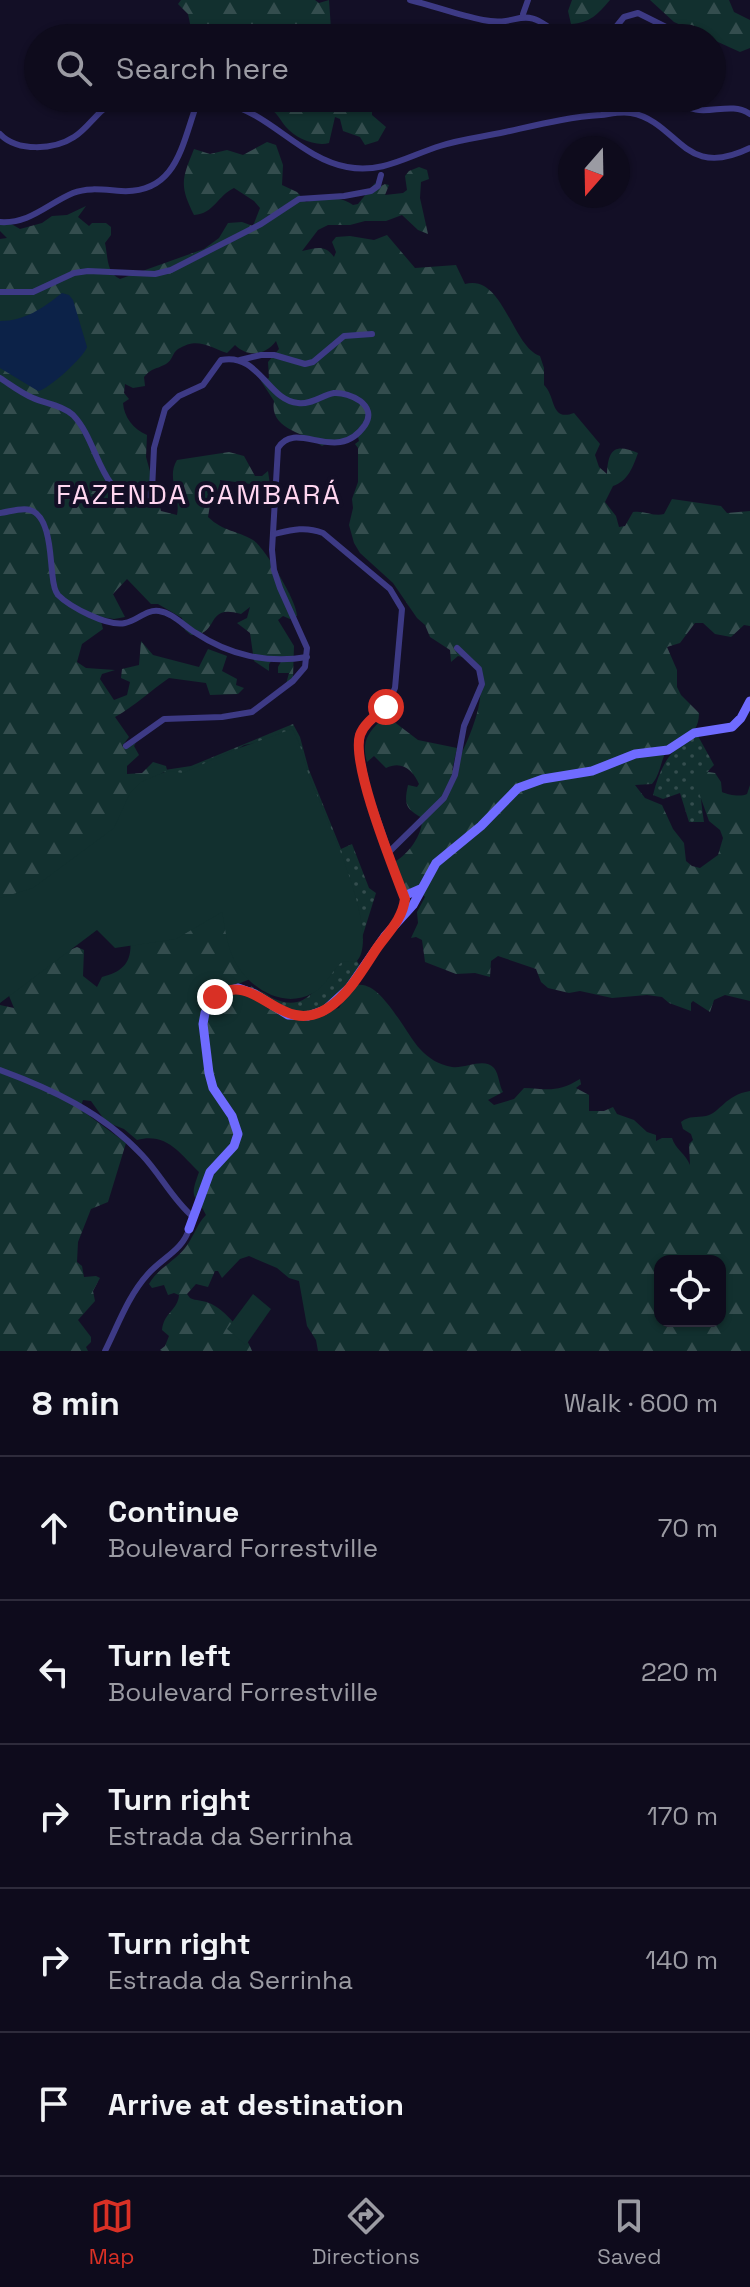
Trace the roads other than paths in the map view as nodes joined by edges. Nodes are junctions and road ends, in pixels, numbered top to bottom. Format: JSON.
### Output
{"nodes":[{"id":1,"x":410,"y":0,"type":"edge"},
{"id":2,"x":444,"y":0,"type":"edge"},
{"id":3,"x":528,"y":0,"type":"edge"},
{"id":4,"x":448,"y":9,"type":"junction"},
{"id":5,"x":523,"y":14,"type":"junction"},
{"id":6,"x":546,"y":24,"type":"edge"},
{"id":7,"x":618,"y":24,"type":"edge"},
{"id":8,"x":660,"y":24,"type":"edge"},
{"id":9,"x":726,"y":108,"type":"edge"},
{"id":10,"x":103,"y":112,"type":"edge"},
{"id":11,"x":194,"y":112,"type":"edge"},
{"id":12,"x":248,"y":112,"type":"edge"},
{"id":13,"x":625,"y":112,"type":"edge"},
{"id":14,"x":625,"y":112,"type":"edge"},
{"id":15,"x":750,"y":114,"type":"edge"},
{"id":16,"x":0,"y":134,"type":"edge"},
{"id":17,"x":750,"y":148,"type":"edge"},
{"id":18,"x":381,"y":175,"type":"dead end"},
{"id":19,"x":0,"y":222,"type":"edge"},
{"id":20,"x":0,"y":292,"type":"edge"},
{"id":21,"x":372,"y":334,"type":"dead end"},
{"id":22,"x":239,"y":360,"type":"junction"},
{"id":23,"x":0,"y":378,"type":"edge"},
{"id":24,"x":0,"y":513,"type":"edge"},
{"id":25,"x":274,"y":534,"type":"junction"},
{"id":26,"x":457,"y":648,"type":"dead end"},
{"id":27,"x":307,"y":657,"type":"junction"},
{"id":28,"x":750,"y":701,"type":"edge"},
{"id":29,"x":126,"y":746,"type":"dead end"},
{"id":30,"x":388,"y":853,"type":"junction"},
{"id":31,"x":407,"y":900,"type":"junction"},
{"id":32,"x":0,"y":1070,"type":"edge"},
{"id":33,"x":193,"y":1217,"type":"junction"},
{"id":34,"x":189,"y":1229,"type":"joint"},
{"id":35,"x":105,"y":1351,"type":"edge"}],
"edges":[{"from":1,"to":4,"type":"street"},
{"from":2,"to":4,"type":"street"},
{"from":3,"to":5,"type":"street"},
{"from":4,"to":5,"type":"street"},
{"from":5,"to":6,"type":"street"},
{"from":7,"to":8,"type":"street"},
{"from":9,"to":15,"type":"street"},
{"from":10,"to":16,"type":"street"},
{"from":11,"to":19,"type":"street"},
{"from":12,"to":14,"type":"street"},
{"from":13,"to":17,"type":"street"},
{"from":18,"to":20,"type":"street"},
{"from":21,"to":22,"type":"street"},
{"from":22,"to":23,"type":"street"},
{"from":22,"to":25,"type":"street"},
{"from":24,"to":27,"type":"street"},
{"from":25,"to":27,"type":"street"},
{"from":25,"to":30,"type":"street"},
{"from":26,"to":30,"type":"street"},
{"from":27,"to":29,"type":"street"},
{"from":28,"to":31,"type":"street"},
{"from":30,"to":31,"type":"street"},
{"from":31,"to":33,"type":"street"},
{"from":32,"to":33,"type":"street"},
{"from":33,"to":34,"type":"street"},
{"from":34,"to":35,"type":"street"}]}
